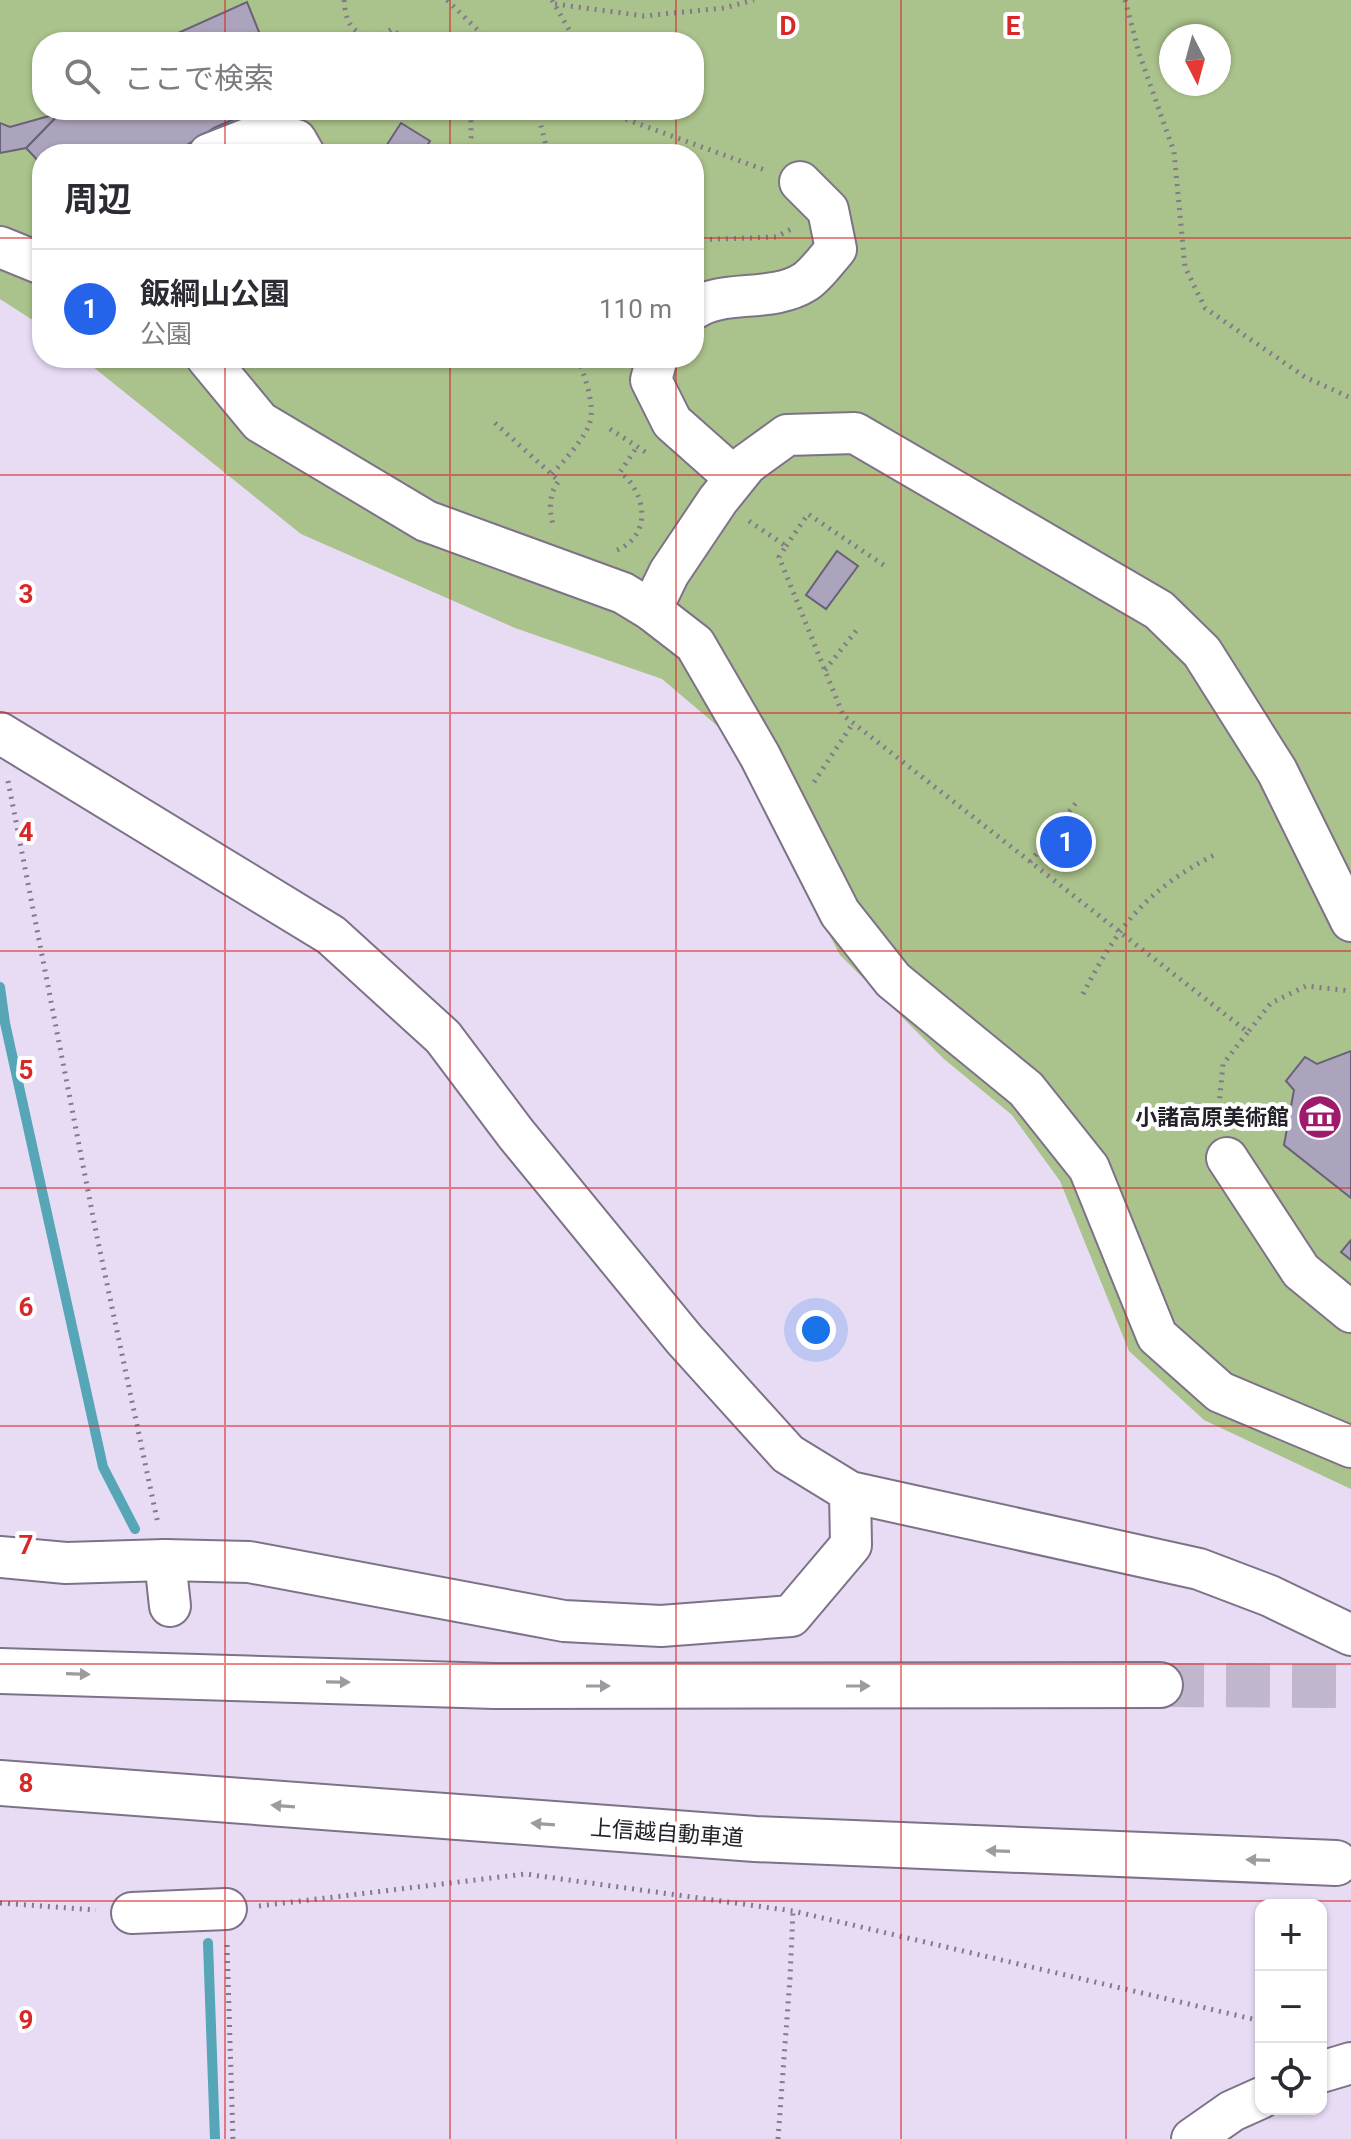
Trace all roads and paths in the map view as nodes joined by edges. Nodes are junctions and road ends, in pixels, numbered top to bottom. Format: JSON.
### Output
{"nodes":[{"id":1,"x":344,"y":0,"type":"edge"},
{"id":2,"x":447,"y":0,"type":"edge"},
{"id":3,"x":754,"y":0,"type":"edge"},
{"id":4,"x":1125,"y":0,"type":"edge"},
{"id":5,"x":554,"y":2,"type":"edge"},
{"id":6,"x":355,"y":32,"type":"edge"},
{"id":7,"x":480,"y":32,"type":"edge"},
{"id":8,"x":570,"y":32,"type":"edge"},
{"id":9,"x":471,"y":120,"type":"edge"},
{"id":10,"x":540,"y":120,"type":"edge"},
{"id":11,"x":628,"y":120,"type":"edge"},
{"id":12,"x":234,"y":144,"type":"edge"},
{"id":13,"x":298,"y":144,"type":"edge"},
{"id":14,"x":470,"y":144,"type":"edge"},
{"id":15,"x":546,"y":144,"type":"edge"},
{"id":16,"x":695,"y":144,"type":"edge"},
{"id":17,"x":704,"y":147,"type":"edge"},
{"id":18,"x":800,"y":182,"type":"joint"},
{"id":19,"x":828,"y":210,"type":"junction"},
{"id":20,"x":704,"y":240,"type":"edge"},
{"id":21,"x":0,"y":247,"type":"edge"},
{"id":22,"x":32,"y":260,"type":"edge"},
{"id":23,"x":704,"y":302,"type":"edge"},
{"id":24,"x":215,"y":368,"type":"edge"},
{"id":25,"x":582,"y":368,"type":"edge"},
{"id":26,"x":654,"y":368,"type":"edge"},
{"id":27,"x":1351,"y":398,"type":"edge"},
{"id":28,"x":495,"y":423,"type":"dead end"},
{"id":29,"x":637,"y":447,"type":"dead end"},
{"id":30,"x":552,"y":474,"type":"junction"},
{"id":31,"x":736,"y":495,"type":"junction"},
{"id":32,"x":558,"y":537,"type":"dead end"},
{"id":33,"x":786,"y":546,"type":"junction"},
{"id":34,"x":607,"y":553,"type":"dead end"},
{"id":35,"x":885,"y":566,"type":"dead end"},
{"id":36,"x":651,"y":610,"type":"junction"},
{"id":37,"x":859,"y":627,"type":"dead end"},
{"id":38,"x":825,"y":670,"type":"junction"},
{"id":39,"x":853,"y":723,"type":"junction"},
{"id":40,"x":0,"y":733,"type":"edge"},
{"id":41,"x":7,"y":777,"type":"dead end"},
{"id":42,"x":822,"y":790,"type":"dead end"},
{"id":43,"x":1079,"y":799,"type":"dead end"},
{"id":44,"x":1218,"y":853,"type":"dead end"},
{"id":45,"x":1030,"y":862,"type":"junction"},
{"id":46,"x":1351,"y":921,"type":"edge"},
{"id":47,"x":1119,"y":932,"type":"junction"},
{"id":48,"x":1351,"y":991,"type":"edge"},
{"id":49,"x":1083,"y":994,"type":"dead end"},
{"id":50,"x":1248,"y":1032,"type":"junction"},
{"id":51,"x":1227,"y":1158,"type":"joint"},
{"id":52,"x":1351,"y":1312,"type":"edge"},
{"id":53,"x":1351,"y":1447,"type":"edge"},
{"id":54,"x":850,"y":1492,"type":"junction"},
{"id":55,"x":0,"y":1557,"type":"edge"},
{"id":56,"x":165,"y":1560,"type":"junction"},
{"id":57,"x":170,"y":1606,"type":"dead end"},
{"id":58,"x":1351,"y":1635,"type":"edge"},
{"id":59,"x":0,"y":1671,"type":"edge"},
{"id":60,"x":1160,"y":1685,"type":"tunnel mouth"},
{"id":61,"x":0,"y":1783,"type":"edge"},
{"id":62,"x":1336,"y":1863,"type":"dead end"},
{"id":63,"x":0,"y":1903,"type":"edge"},
{"id":64,"x":226,"y":1909,"type":"junction"},
{"id":65,"x":793,"y":1911,"type":"junction"},
{"id":66,"x":132,"y":1913,"type":"joint"},
{"id":67,"x":1255,"y":2020,"type":"edge"},
{"id":68,"x":1351,"y":2063,"type":"edge"},
{"id":69,"x":1327,"y":2070,"type":"edge"},
{"id":70,"x":1255,"y":2101,"type":"edge"},
{"id":71,"x":233,"y":2139,"type":"edge"},
{"id":72,"x":778,"y":2139,"type":"edge"},
{"id":73,"x":1192,"y":2139,"type":"edge"}],
"edges":[{"from":1,"to":6,"type":"path"},
{"from":2,"to":7,"type":"path"},
{"from":3,"to":5,"type":"path"},
{"from":4,"to":27,"type":"path"},
{"from":5,"to":8,"type":"path"},
{"from":9,"to":14,"type":"path"},
{"from":10,"to":15,"type":"path"},
{"from":11,"to":16,"type":"path"},
{"from":12,"to":13,"type":"street"},
{"from":17,"to":18,"type":"path"},
{"from":18,"to":19,"type":"street"},
{"from":19,"to":20,"type":"path"},
{"from":19,"to":23,"type":"street"},
{"from":21,"to":22,"type":"street"},
{"from":24,"to":36,"type":"street"},
{"from":25,"to":30,"type":"path"},
{"from":26,"to":31,"type":"street"},
{"from":28,"to":30,"type":"path"},
{"from":29,"to":34,"type":"path"},
{"from":30,"to":32,"type":"path"},
{"from":31,"to":33,"type":"path"},
{"from":31,"to":36,"type":"street"},
{"from":31,"to":46,"type":"street"},
{"from":33,"to":35,"type":"path"},
{"from":33,"to":38,"type":"path"},
{"from":36,"to":53,"type":"street"},
{"from":37,"to":38,"type":"path"},
{"from":38,"to":39,"type":"path"},
{"from":39,"to":42,"type":"path"},
{"from":39,"to":45,"type":"path"},
{"from":40,"to":54,"type":"street"},
{"from":41,"to":56,"type":"path"},
{"from":43,"to":45,"type":"path"},
{"from":44,"to":47,"type":"path"},
{"from":45,"to":47,"type":"path"},
{"from":47,"to":49,"type":"path"},
{"from":47,"to":50,"type":"path"},
{"from":48,"to":50,"type":"path"},
{"from":50,"to":51,"type":"path"},
{"from":51,"to":52,"type":"street"},
{"from":54,"to":56,"type":"street"},
{"from":54,"to":58,"type":"street"},
{"from":55,"to":56,"type":"street"},
{"from":56,"to":57,"type":"street"},
{"from":59,"to":60,"type":"highway","one_way":true},
{"from":62,"to":61,"type":"highway","name":"上信越自動車道","one_way":true},
{"from":63,"to":66,"type":"path"},
{"from":64,"to":65,"type":"path"},
{"from":64,"to":66,"type":"street"},
{"from":64,"to":71,"type":"path"},
{"from":65,"to":67,"type":"path"},
{"from":65,"to":72,"type":"path"},
{"from":68,"to":69,"type":"street"},
{"from":70,"to":73,"type":"street"}]}
